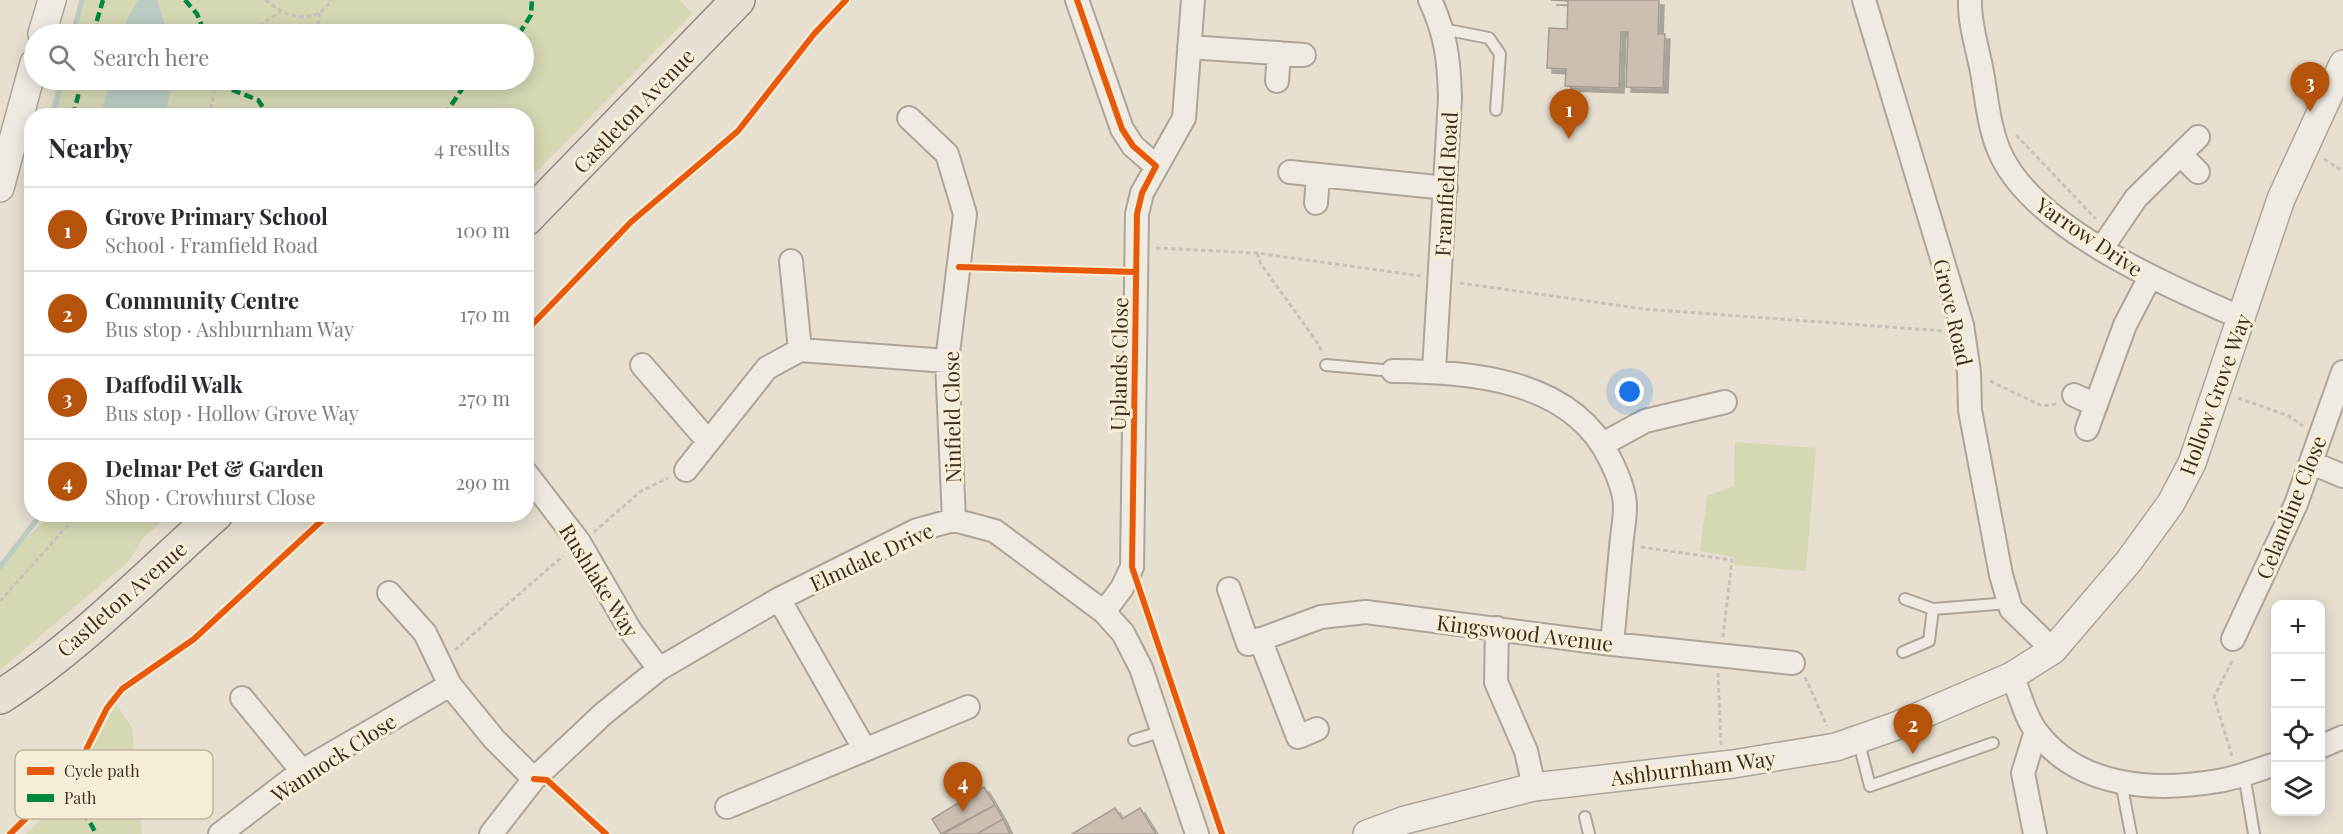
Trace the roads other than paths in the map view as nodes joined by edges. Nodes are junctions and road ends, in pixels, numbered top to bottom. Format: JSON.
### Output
{"nodes":[{"id":1,"x":52,"y":0,"type":"edge"},
{"id":2,"x":738,"y":0,"type":"edge"},
{"id":3,"x":1077,"y":0,"type":"edge"},
{"id":4,"x":1193,"y":0,"type":"edge"},
{"id":5,"x":1430,"y":0,"type":"edge"},
{"id":6,"x":1864,"y":0,"type":"edge"},
{"id":7,"x":1970,"y":0,"type":"edge"},
{"id":8,"x":45,"y":24,"type":"edge"},
{"id":9,"x":1443,"y":28,"type":"junction"},
{"id":10,"x":1189,"y":47,"type":"junction"},
{"id":11,"x":1279,"y":53,"type":"junction"},
{"id":12,"x":1304,"y":54,"type":"dead end"},
{"id":13,"x":2343,"y":64,"type":"edge"},
{"id":14,"x":1277,"y":81,"type":"dead end"},
{"id":15,"x":27,"y":90,"type":"edge"},
{"id":16,"x":1496,"y":110,"type":"dead end"},
{"id":17,"x":909,"y":118,"type":"dead end"},
{"id":18,"x":2198,"y":137,"type":"dead end"},
{"id":19,"x":2181,"y":154,"type":"junction"},
{"id":20,"x":1156,"y":166,"type":"junction"},
{"id":21,"x":1290,"y":172,"type":"dead end"},
{"id":22,"x":2198,"y":172,"type":"dead end"},
{"id":23,"x":1318,"y":176,"type":"junction"},
{"id":24,"x":0,"y":188,"type":"edge"},
{"id":25,"x":1446,"y":188,"type":"junction"},
{"id":26,"x":1316,"y":203,"type":"dead end"},
{"id":27,"x":534,"y":211,"type":"edge"},
{"id":28,"x":2106,"y":241,"type":"junction"},
{"id":29,"x":791,"y":261,"type":"dead end"},
{"id":30,"x":2150,"y":277,"type":"junction"},
{"id":31,"x":2242,"y":318,"type":"junction"},
{"id":32,"x":800,"y":350,"type":"junction"},
{"id":33,"x":947,"y":361,"type":"junction"},
{"id":34,"x":1326,"y":364,"type":"road end"},
{"id":35,"x":642,"y":365,"type":"dead end"},
{"id":36,"x":1393,"y":371,"type":"joint"},
{"id":37,"x":1434,"y":371,"type":"junction"},
{"id":38,"x":2343,"y":372,"type":"edge"},
{"id":39,"x":2074,"y":395,"type":"road end"},
{"id":40,"x":1725,"y":402,"type":"dead end"},
{"id":41,"x":2096,"y":405,"type":"junction"},
{"id":42,"x":2087,"y":429,"type":"dead end"},
{"id":43,"x":707,"y":440,"type":"junction"},
{"id":44,"x":1603,"y":444,"type":"junction"},
{"id":45,"x":2312,"y":463,"type":"junction"},
{"id":46,"x":686,"y":470,"type":"road end"},
{"id":47,"x":2343,"y":476,"type":"edge"},
{"id":48,"x":534,"y":498,"type":"edge"},
{"id":49,"x":954,"y":520,"type":"junction"},
{"id":50,"x":207,"y":522,"type":"edge"},
{"id":51,"x":1229,"y":589,"type":"dead end"},
{"id":52,"x":389,"y":594,"type":"dead end"},
{"id":53,"x":1905,"y":599,"type":"dead end"},
{"id":54,"x":779,"y":600,"type":"junction"},
{"id":55,"x":2009,"y":603,"type":"junction"},
{"id":56,"x":1933,"y":609,"type":"junction"},
{"id":57,"x":1104,"y":612,"type":"junction"},
{"id":58,"x":1497,"y":628,"type":"junction"},
{"id":59,"x":1260,"y":639,"type":"junction"},
{"id":60,"x":2233,"y":639,"type":"road end"},
{"id":61,"x":1612,"y":644,"type":"junction"},
{"id":62,"x":2053,"y":650,"type":"junction"},
{"id":63,"x":1903,"y":652,"type":"dead end"},
{"id":64,"x":1793,"y":663,"type":"road end"},
{"id":65,"x":659,"y":669,"type":"junction"},
{"id":66,"x":2012,"y":676,"type":"junction"},
{"id":67,"x":450,"y":685,"type":"junction"},
{"id":68,"x":13,"y":689,"type":"edge"},
{"id":69,"x":242,"y":698,"type":"dead end"},
{"id":70,"x":968,"y":707,"type":"dead end"},
{"id":71,"x":0,"y":716,"type":"edge"},
{"id":72,"x":1317,"y":729,"type":"dead end"},
{"id":73,"x":1162,"y":731,"type":"junction"},
{"id":74,"x":2036,"y":731,"type":"junction"},
{"id":75,"x":2343,"y":737,"type":"edge"},
{"id":76,"x":1134,"y":740,"type":"dead end"},
{"id":77,"x":1847,"y":743,"type":"junction"},
{"id":78,"x":1993,"y":743,"type":"dead end"},
{"id":79,"x":2325,"y":745,"type":"edge"},
{"id":80,"x":865,"y":750,"type":"junction"},
{"id":81,"x":2271,"y":765,"type":"edge"},
{"id":82,"x":302,"y":771,"type":"junction"},
{"id":83,"x":2241,"y":774,"type":"junction"},
{"id":84,"x":534,"y":779,"type":"junction"},
{"id":85,"x":2121,"y":782,"type":"junction"},
{"id":86,"x":1534,"y":787,"type":"junction"},
{"id":87,"x":727,"y":807,"type":"dead end"},
{"id":88,"x":1585,"y":818,"type":"dead end"},
{"id":89,"x":1407,"y":827,"type":"edge"},
{"id":90,"x":220,"y":834,"type":"edge"},
{"id":91,"x":491,"y":834,"type":"edge"},
{"id":92,"x":1197,"y":834,"type":"edge"},
{"id":93,"x":1367,"y":834,"type":"edge"},
{"id":94,"x":1589,"y":834,"type":"edge"},
{"id":95,"x":2035,"y":834,"type":"edge"},
{"id":96,"x":2131,"y":834,"type":"edge"},
{"id":97,"x":2254,"y":834,"type":"edge"}],
"edges":[{"from":1,"to":8,"type":"street"},
{"from":2,"to":27,"type":"main road","name":"Castleton Avenue"},
{"from":3,"to":20,"type":"street"},
{"from":4,"to":10,"type":"street","name":"Uplands Close"},
{"from":5,"to":9,"type":"street","name":"Framfield Road"},
{"from":6,"to":55,"type":"street","name":"Grove Road"},
{"from":7,"to":28,"type":"street","name":"Yarrow Drive"},
{"from":9,"to":16,"type":"lane"},
{"from":9,"to":25,"type":"street","name":"Framfield Road"},
{"from":10,"to":11,"type":"street"},
{"from":10,"to":20,"type":"street","name":"Uplands Close"},
{"from":11,"to":12,"type":"street"},
{"from":11,"to":14,"type":"street"},
{"from":13,"to":31,"type":"street","name":"Hollow Grove Way"},
{"from":15,"to":24,"type":"street"},
{"from":17,"to":33,"type":"street","name":"Ninfield Close"},
{"from":18,"to":19,"type":"street"},
{"from":19,"to":22,"type":"street"},
{"from":19,"to":28,"type":"street"},
{"from":20,"to":57,"type":"street","name":"Uplands Close"},
{"from":21,"to":23,"type":"street"},
{"from":23,"to":25,"type":"street"},
{"from":23,"to":26,"type":"street"},
{"from":25,"to":37,"type":"street","name":"Framfield Road"},
{"from":28,"to":30,"type":"street","name":"Yarrow Drive"},
{"from":29,"to":32,"type":"street"},
{"from":30,"to":31,"type":"street","name":"Yarrow Drive"},
{"from":30,"to":41,"type":"street"},
{"from":31,"to":62,"type":"street","name":"Hollow Grove Way"},
{"from":32,"to":33,"type":"street"},
{"from":32,"to":43,"type":"street"},
{"from":33,"to":49,"type":"street","name":"Ninfield Close"},
{"from":34,"to":36,"type":"lane"},
{"from":35,"to":43,"type":"street"},
{"from":36,"to":37,"type":"street"},
{"from":37,"to":44,"type":"street"},
{"from":38,"to":45,"type":"street","name":"Celandine Close"},
{"from":39,"to":41,"type":"street"},
{"from":40,"to":44,"type":"street"},
{"from":41,"to":42,"type":"street"},
{"from":43,"to":46,"type":"street"},
{"from":44,"to":61,"type":"street"},
{"from":45,"to":47,"type":"street"},
{"from":45,"to":60,"type":"street","name":"Celandine Close"},
{"from":48,"to":65,"type":"street","name":"Rushlake Way"},
{"from":49,"to":54,"type":"street","name":"Elmdale Drive"},
{"from":49,"to":57,"type":"street","name":"Elmdale Drive"},
{"from":50,"to":68,"type":"main road","name":"Castleton Avenue"},
{"from":51,"to":59,"type":"street"},
{"from":52,"to":67,"type":"street"},
{"from":53,"to":56,"type":"lane"},
{"from":54,"to":65,"type":"street","name":"Elmdale Drive"},
{"from":54,"to":80,"type":"street"},
{"from":55,"to":56,"type":"lane"},
{"from":55,"to":62,"type":"street","name":"Grove Road"},
{"from":56,"to":63,"type":"lane"},
{"from":57,"to":73,"type":"street","name":"Elmdale Drive"},
{"from":58,"to":59,"type":"street","name":"Kingswood Avenue"},
{"from":58,"to":61,"type":"street","name":"Kingswood Avenue"},
{"from":58,"to":86,"type":"street"},
{"from":59,"to":72,"type":"street"},
{"from":61,"to":64,"type":"street","name":"Kingswood Avenue"},
{"from":62,"to":66,"type":"street","name":"Hollow Grove Way"},
{"from":65,"to":84,"type":"street","name":"Elmdale Drive"},
{"from":66,"to":74,"type":"street"},
{"from":66,"to":77,"type":"street","name":"Ashburnham Way"},
{"from":67,"to":82,"type":"street","name":"Wannock Close"},
{"from":67,"to":84,"type":"street"},
{"from":68,"to":71,"type":"main road","name":"Castleton Avenue"},
{"from":69,"to":82,"type":"street"},
{"from":70,"to":80,"type":"street"},
{"from":73,"to":76,"type":"lane"},
{"from":73,"to":92,"type":"street","name":"Elmdale Drive"},
{"from":74,"to":85,"type":"street"},
{"from":74,"to":95,"type":"street"},
{"from":75,"to":79,"type":"street"},
{"from":77,"to":78,"type":"lane"},
{"from":77,"to":86,"type":"street","name":"Ashburnham Way"},
{"from":80,"to":87,"type":"street"},
{"from":81,"to":83,"type":"street"},
{"from":82,"to":90,"type":"street","name":"Wannock Close"},
{"from":83,"to":85,"type":"street"},
{"from":83,"to":97,"type":"lane"},
{"from":84,"to":91,"type":"street","name":"Elmdale Drive"},
{"from":85,"to":96,"type":"lane"},
{"from":86,"to":89,"type":"street","name":"Ashburnham Way"},
{"from":88,"to":94,"type":"lane"},
{"from":89,"to":93,"type":"street","name":"Ashburnham Way"}]}
